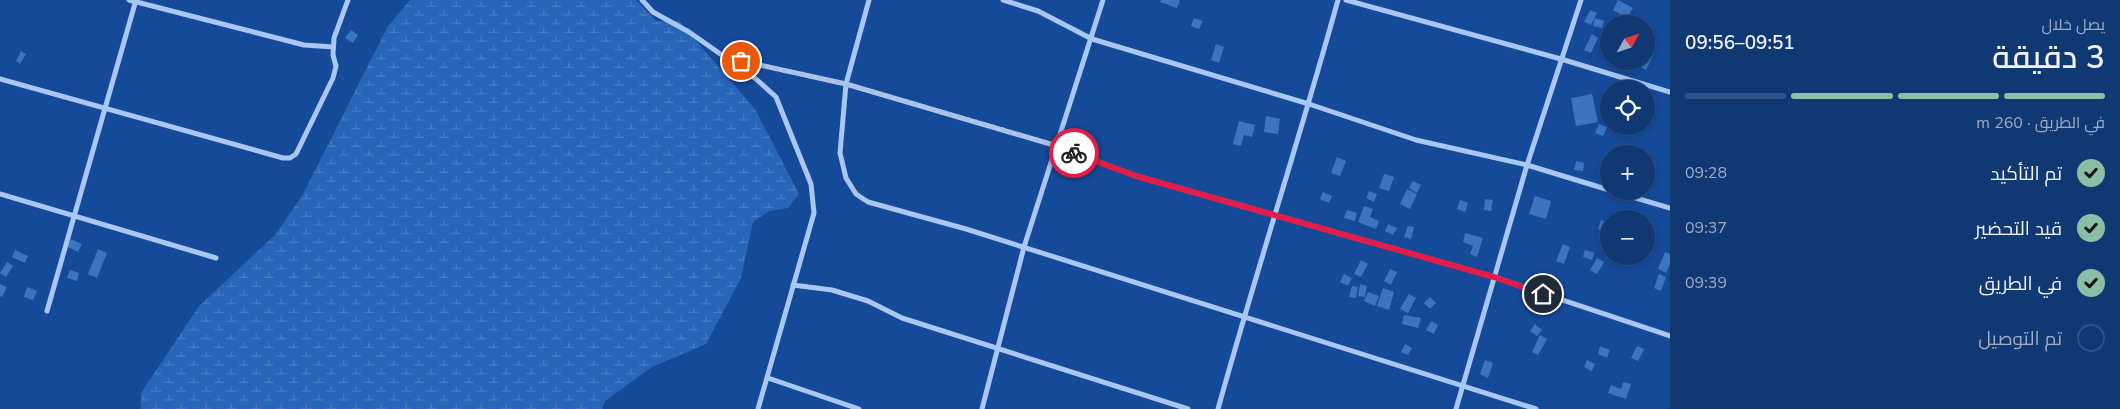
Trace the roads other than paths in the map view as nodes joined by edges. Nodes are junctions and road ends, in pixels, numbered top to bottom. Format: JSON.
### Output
{"nodes":[{"id":1,"x":129,"y":0,"type":"edge"},
{"id":2,"x":348,"y":0,"type":"edge"},
{"id":3,"x":642,"y":0,"type":"edge"},
{"id":4,"x":869,"y":0,"type":"edge"},
{"id":5,"x":1004,"y":0,"type":"edge"},
{"id":6,"x":1102,"y":0,"type":"edge"},
{"id":7,"x":1338,"y":0,"type":"edge"},
{"id":8,"x":1346,"y":0,"type":"edge"},
{"id":9,"x":1580,"y":0,"type":"edge"},
{"id":10,"x":135,"y":1,"type":"edge"},
{"id":11,"x":1092,"y":39,"type":"junction"},
{"id":12,"x":333,"y":47,"type":"junction"},
{"id":13,"x":723,"y":57,"type":"junction"},
{"id":14,"x":1561,"y":59,"type":"junction"},
{"id":15,"x":0,"y":79,"type":"edge"},
{"id":16,"x":846,"y":84,"type":"junction"},
{"id":17,"x":1670,"y":92,"type":"edge"},
{"id":18,"x":1309,"y":104,"type":"junction"},
{"id":19,"x":106,"y":108,"type":"junction"},
{"id":20,"x":1058,"y":146,"type":"junction"},
{"id":21,"x":1527,"y":165,"type":"junction"},
{"id":22,"x":1600,"y":187,"type":"edge"},
{"id":23,"x":0,"y":194,"type":"edge"},
{"id":24,"x":1643,"y":200,"type":"edge"},
{"id":25,"x":1670,"y":208,"type":"edge"},
{"id":26,"x":74,"y":216,"type":"junction"},
{"id":27,"x":1276,"y":216,"type":"junction"},
{"id":28,"x":1024,"y":247,"type":"junction"},
{"id":29,"x":216,"y":258,"type":"dead end"},
{"id":30,"x":1494,"y":277,"type":"junction"},
{"id":31,"x":793,"y":285,"type":"junction"},
{"id":32,"x":47,"y":311,"type":"dead end"},
{"id":33,"x":1245,"y":316,"type":"junction"},
{"id":34,"x":1670,"y":336,"type":"edge"},
{"id":35,"x":999,"y":349,"type":"junction"},
{"id":36,"x":768,"y":378,"type":"junction"},
{"id":37,"x":1463,"y":386,"type":"junction"},
{"id":38,"x":758,"y":409,"type":"edge"},
{"id":39,"x":859,"y":409,"type":"edge"},
{"id":40,"x":982,"y":409,"type":"edge"},
{"id":41,"x":1188,"y":409,"type":"edge"},
{"id":42,"x":1218,"y":409,"type":"edge"},
{"id":43,"x":1456,"y":409,"type":"edge"},
{"id":44,"x":1536,"y":409,"type":"edge"}],
"edges":[{"from":1,"to":10,"type":"street"},
{"from":2,"to":12,"type":"street"},
{"from":3,"to":13,"type":"street"},
{"from":4,"to":16,"type":"street"},
{"from":5,"to":11,"type":"street"},
{"from":6,"to":11,"type":"street"},
{"from":7,"to":18,"type":"street"},
{"from":8,"to":14,"type":"street"},
{"from":9,"to":14,"type":"street"},
{"from":10,"to":12,"type":"street"},
{"from":10,"to":19,"type":"street"},
{"from":11,"to":18,"type":"street"},
{"from":11,"to":20,"type":"street"},
{"from":12,"to":19,"type":"street"},
{"from":13,"to":16,"type":"street"},
{"from":13,"to":31,"type":"street"},
{"from":14,"to":17,"type":"street"},
{"from":14,"to":21,"type":"street"},
{"from":15,"to":19,"type":"street"},
{"from":16,"to":20,"type":"street"},
{"from":16,"to":28,"type":"street"},
{"from":18,"to":21,"type":"street"},
{"from":18,"to":27,"type":"street"},
{"from":19,"to":26,"type":"street"},
{"from":20,"to":27,"type":"street"},
{"from":20,"to":28,"type":"street"},
{"from":21,"to":22,"type":"street"},
{"from":21,"to":30,"type":"street"},
{"from":23,"to":26,"type":"street"},
{"from":24,"to":25,"type":"street"},
{"from":26,"to":29,"type":"street"},
{"from":26,"to":32,"type":"street"},
{"from":27,"to":30,"type":"street"},
{"from":27,"to":33,"type":"street"},
{"from":28,"to":33,"type":"street"},
{"from":28,"to":35,"type":"street"},
{"from":30,"to":34,"type":"street"},
{"from":30,"to":37,"type":"street"},
{"from":31,"to":35,"type":"street"},
{"from":31,"to":36,"type":"street"},
{"from":33,"to":37,"type":"street"},
{"from":33,"to":42,"type":"street"},
{"from":35,"to":40,"type":"street"},
{"from":35,"to":41,"type":"street"},
{"from":36,"to":38,"type":"street"},
{"from":36,"to":39,"type":"street"},
{"from":37,"to":43,"type":"street"},
{"from":37,"to":44,"type":"street"}]}
